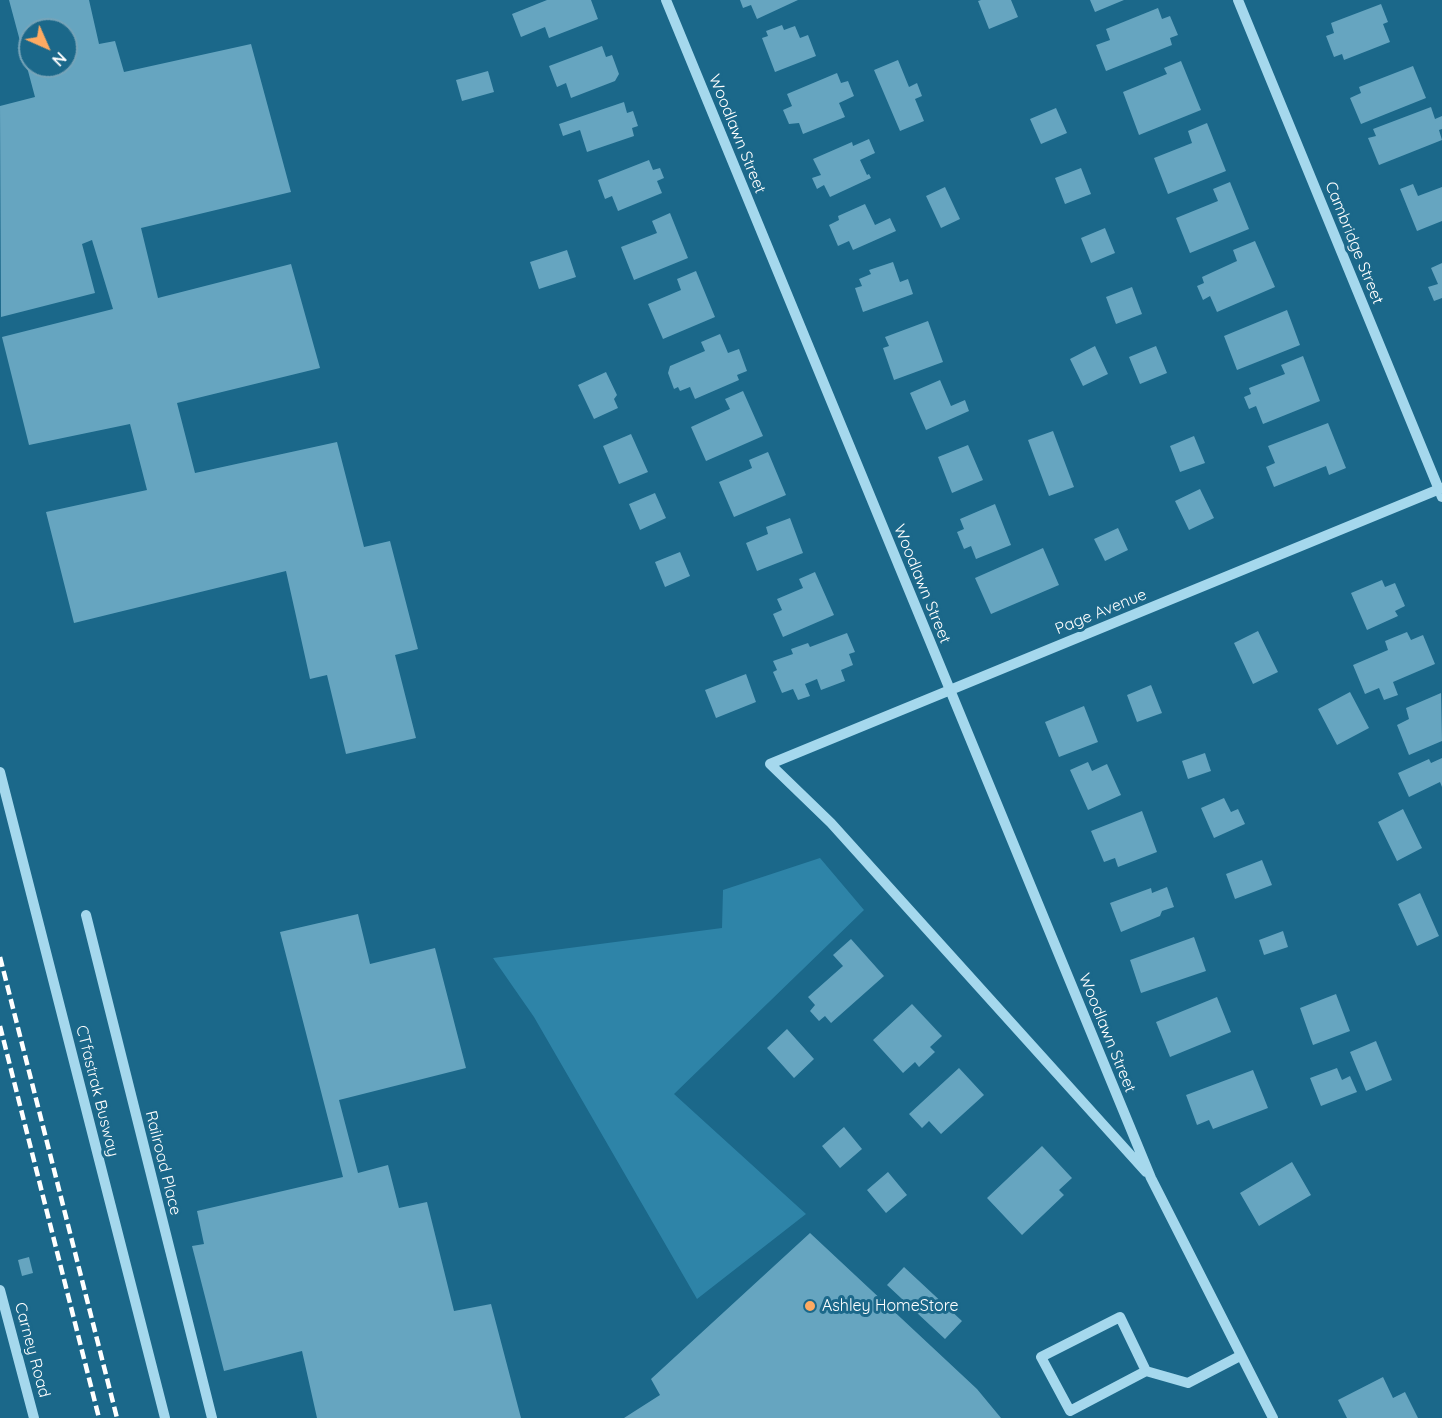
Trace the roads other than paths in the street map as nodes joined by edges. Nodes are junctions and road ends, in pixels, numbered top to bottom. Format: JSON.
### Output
{"nodes":[{"id":1,"x":666,"y":0,"type":"edge"},
{"id":2,"x":1238,"y":0,"type":"edge"},
{"id":3,"x":1441,"y":492,"type":"edge"},
{"id":4,"x":949,"y":691,"type":"junction"},
{"id":5,"x":770,"y":764,"type":"joint"},
{"id":6,"x":0,"y":772,"type":"edge"},
{"id":7,"x":86,"y":915,"type":"dead end"},
{"id":8,"x":1151,"y":1178,"type":"junction"},
{"id":9,"x":0,"y":1290,"type":"edge"},
{"id":10,"x":1240,"y":1356,"type":"junction"},
{"id":11,"x":1146,"y":1371,"type":"junction"},
{"id":12,"x":34,"y":1418,"type":"edge"},
{"id":13,"x":165,"y":1418,"type":"edge"},
{"id":14,"x":212,"y":1418,"type":"edge"},
{"id":15,"x":1273,"y":1418,"type":"edge"}],
"edges":[{"from":1,"to":4,"type":"street","name":"Woodlawn Street"},
{"from":2,"to":3,"type":"street","name":"Cambridge Street"},
{"from":3,"to":4,"type":"street","name":"Page Avenue"},
{"from":4,"to":5,"type":"street","name":"Page Avenue"},
{"from":4,"to":8,"type":"street","name":"Woodlawn Street"},
{"from":5,"to":8,"type":"street","name":"Woodlawn Street"},
{"from":6,"to":13,"type":"street","name":"CTfastrak Busway"},
{"from":7,"to":14,"type":"street","name":"Railroad Place"},
{"from":8,"to":10,"type":"street","name":"Woodlawn Street"},
{"from":9,"to":12,"type":"street","name":"Carney Road"},
{"from":10,"to":11,"type":"street"},
{"from":10,"to":15,"type":"street","name":"Woodlawn Street"},
{"from":11,"to":11,"type":"street"}]}
